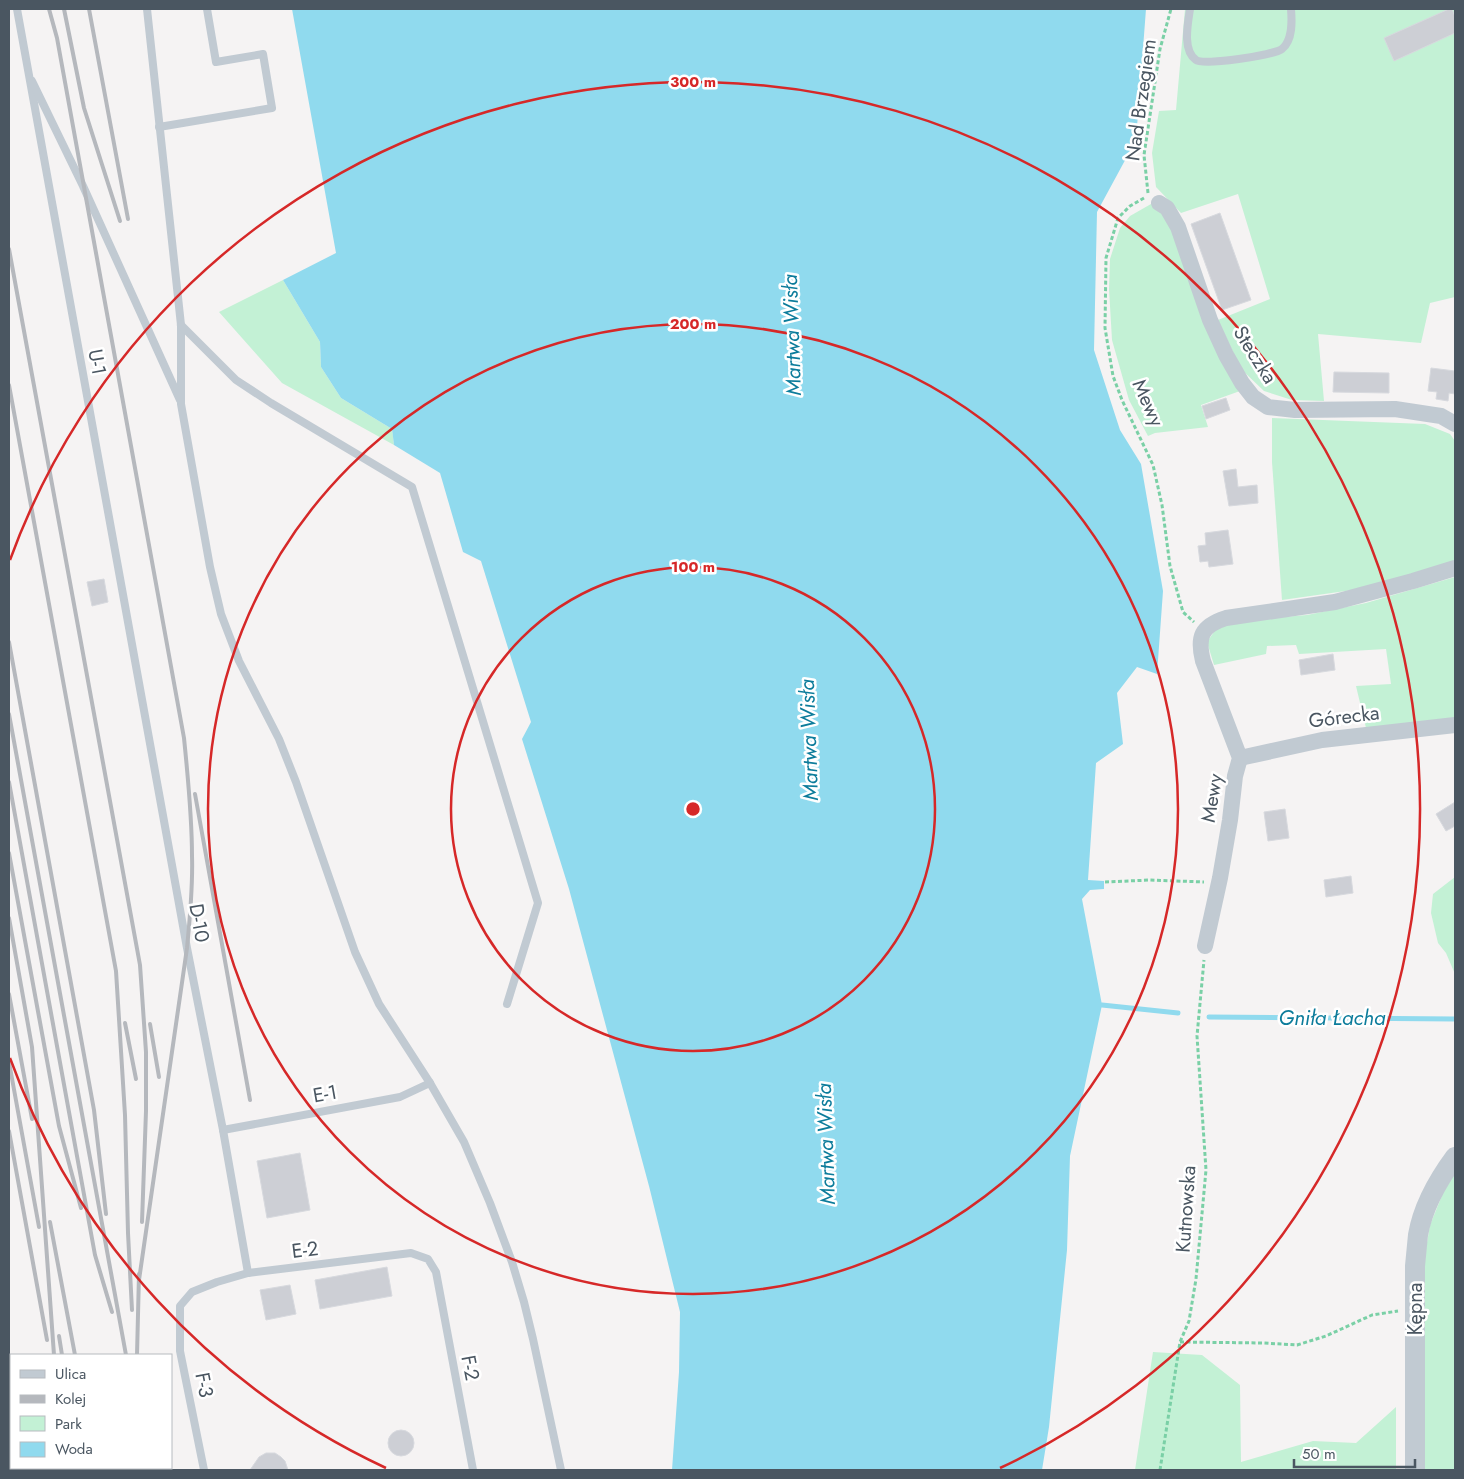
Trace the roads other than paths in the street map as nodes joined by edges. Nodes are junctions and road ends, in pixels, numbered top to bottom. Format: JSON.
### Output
{"nodes":[{"id":1,"x":17,"y":9,"type":"edge"},
{"id":2,"x":147,"y":9,"type":"edge"},
{"id":3,"x":206,"y":9,"type":"edge"},
{"id":4,"x":1190,"y":9,"type":"edge"},
{"id":5,"x":1291,"y":9,"type":"edge"},
{"id":6,"x":28,"y":72,"type":"junction"},
{"id":7,"x":159,"y":127,"type":"junction"},
{"id":8,"x":1154,"y":199,"type":"road end"},
{"id":9,"x":180,"y":325,"type":"junction"},
{"id":10,"x":182,"y":404,"type":"junction"},
{"id":11,"x":1455,"y":424,"type":"edge"},
{"id":12,"x":1455,"y":568,"type":"edge"},
{"id":13,"x":146,"y":722,"type":"joint"},
{"id":14,"x":1455,"y":725,"type":"edge"},
{"id":15,"x":1240,"y":758,"type":"junction"},
{"id":16,"x":1205,"y":946,"type":"road end"},
{"id":17,"x":507,"y":1004,"type":"dead end"},
{"id":18,"x":430,"y":1083,"type":"junction"},
{"id":19,"x":223,"y":1130,"type":"junction"},
{"id":20,"x":1455,"y":1157,"type":"edge"},
{"id":21,"x":436,"y":1272,"type":"joint"},
{"id":22,"x":248,"y":1274,"type":"junction"},
{"id":23,"x":180,"y":1306,"type":"joint"},
{"id":24,"x":9,"y":1464,"type":"edge"},
{"id":25,"x":10,"y":1470,"type":"edge"},
{"id":26,"x":204,"y":1470,"type":"edge"},
{"id":27,"x":473,"y":1470,"type":"edge"},
{"id":28,"x":561,"y":1470,"type":"edge"},
{"id":29,"x":1414,"y":1470,"type":"edge"}],
"edges":[{"from":1,"to":6,"type":"lane","name":"U-1"},
{"from":2,"to":7,"type":"lane"},
{"from":3,"to":7,"type":"lane"},
{"from":4,"to":5,"type":"lane"},
{"from":6,"to":10,"type":"lane"},
{"from":6,"to":13,"type":"lane","name":"U-1"},
{"from":7,"to":9,"type":"lane"},
{"from":8,"to":11,"type":"street","name":"Steczka"},
{"from":9,"to":10,"type":"lane"},
{"from":9,"to":17,"type":"lane"},
{"from":10,"to":18,"type":"lane"},
{"from":12,"to":15,"type":"street","name":"Mewy"},
{"from":13,"to":19,"type":"lane","name":"D-10"},
{"from":14,"to":15,"type":"street","name":"Górecka"},
{"from":15,"to":16,"type":"street","name":"Mewy"},
{"from":18,"to":19,"type":"lane","name":"E-1"},
{"from":18,"to":28,"type":"lane"},
{"from":19,"to":22,"type":"lane","name":"D-10"},
{"from":20,"to":29,"type":"street","name":"Kępna"},
{"from":21,"to":22,"type":"lane","name":"E-2"},
{"from":21,"to":27,"type":"lane","name":"F-2"},
{"from":22,"to":23,"type":"lane","name":"E-2"},
{"from":23,"to":26,"type":"lane","name":"F-3"},
{"from":24,"to":25,"type":"lane"}]}
